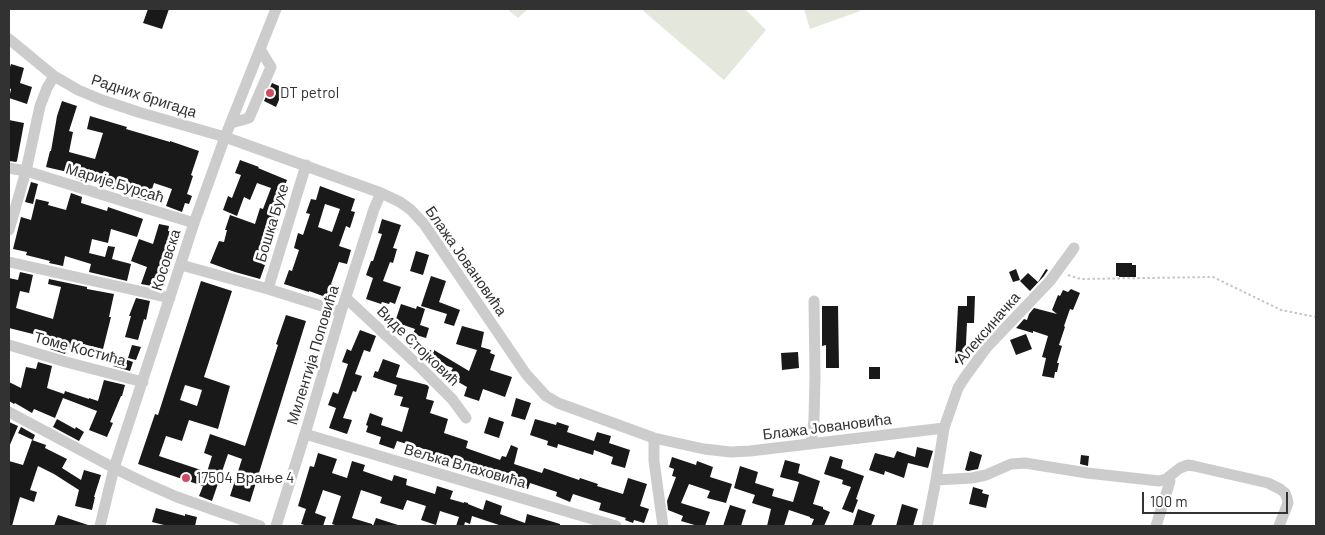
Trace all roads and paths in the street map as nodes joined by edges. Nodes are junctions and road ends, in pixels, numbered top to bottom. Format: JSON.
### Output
{"nodes":[{"id":1,"x":276,"y":9,"type":"edge"},
{"id":2,"x":9,"y":39,"type":"edge"},
{"id":3,"x":260,"y":49,"type":"junction"},
{"id":4,"x":54,"y":76,"type":"junction"},
{"id":5,"x":231,"y":123,"type":"junction"},
{"id":6,"x":225,"y":137,"type":"junction"},
{"id":7,"x":306,"y":165,"type":"junction"},
{"id":8,"x":9,"y":168,"type":"edge"},
{"id":9,"x":26,"y":171,"type":"junction"},
{"id":10,"x":381,"y":193,"type":"junction"},
{"id":11,"x":194,"y":223,"type":"junction"},
{"id":12,"x":9,"y":230,"type":"edge"},
{"id":13,"x":1074,"y":248,"type":"dead end"},
{"id":14,"x":9,"y":262,"type":"edge"},
{"id":15,"x":181,"y":265,"type":"junction"},
{"id":16,"x":1058,"y":272,"type":"junction"},
{"id":17,"x":268,"y":289,"type":"junction"},
{"id":18,"x":170,"y":298,"type":"junction"},
{"id":19,"x":346,"y":298,"type":"junction"},
{"id":20,"x":814,"y":301,"type":"dead end"},
{"id":21,"x":341,"y":312,"type":"junction"},
{"id":22,"x":1316,"y":317,"type":"edge"},
{"id":23,"x":9,"y":345,"type":"edge"},
{"id":24,"x":143,"y":382,"type":"junction"},
{"id":25,"x":9,"y":412,"type":"edge"},
{"id":26,"x":466,"y":418,"type":"dead end"},
{"id":27,"x":944,"y":428,"type":"junction"},
{"id":28,"x":305,"y":434,"type":"junction"},
{"id":29,"x":654,"y":438,"type":"junction"},
{"id":30,"x":810,"y":444,"type":"junction"},
{"id":31,"x":114,"y":468,"type":"junction"},
{"id":32,"x":1169,"y":477,"type":"junction"},
{"id":33,"x":936,"y":480,"type":"junction"},
{"id":34,"x":100,"y":526,"type":"edge"},
{"id":35,"x":260,"y":526,"type":"edge"},
{"id":36,"x":276,"y":526,"type":"edge"},
{"id":37,"x":616,"y":526,"type":"edge"},
{"id":38,"x":663,"y":526,"type":"edge"},
{"id":39,"x":927,"y":526,"type":"edge"},
{"id":40,"x":1156,"y":526,"type":"edge"},
{"id":41,"x":1279,"y":526,"type":"edge"}],
"edges":[{"from":1,"to":3,"type":"street","name":"Косовска"},
{"from":2,"to":4,"type":"street","name":"Радних бригада"},
{"from":3,"to":5,"type":"street","name":"Косовска"},
{"from":3,"to":5,"type":"street"},
{"from":4,"to":6,"type":"street","name":"Радних бригада"},
{"from":4,"to":9,"type":"street"},
{"from":5,"to":6,"type":"street","name":"Косовска"},
{"from":6,"to":7,"type":"street","name":"Блажа Јовановића"},
{"from":6,"to":11,"type":"street","name":"Косовска"},
{"from":7,"to":10,"type":"street","name":"Блажа Јовановића"},
{"from":7,"to":17,"type":"street","name":"Бошка Бухе"},
{"from":8,"to":9,"type":"street","name":"Марије Бурсаћ"},
{"from":9,"to":11,"type":"street","name":"Марије Бурсаћ"},
{"from":9,"to":12,"type":"street"},
{"from":10,"to":19,"type":"street","name":"Милентија Поповића"},
{"from":10,"to":29,"type":"street","name":"Блажа Јовановића"},
{"from":11,"to":15,"type":"street","name":"Косовска"},
{"from":13,"to":16,"type":"street","name":"Алексиначка"},
{"from":14,"to":18,"type":"street"},
{"from":15,"to":17,"type":"street"},
{"from":15,"to":18,"type":"street","name":"Косовска"},
{"from":16,"to":22,"type":"path"},
{"from":16,"to":27,"type":"street","name":"Алексиначка"},
{"from":17,"to":21,"type":"street"},
{"from":18,"to":24,"type":"street","name":"Косовска"},
{"from":19,"to":21,"type":"street","name":"Милентија Поповића"},
{"from":19,"to":26,"type":"street","name":"Виде Стојковић"},
{"from":20,"to":30,"type":"street"},
{"from":21,"to":28,"type":"street","name":"Милентија Поповића"},
{"from":23,"to":24,"type":"street","name":"Томе Костића"},
{"from":24,"to":31,"type":"street","name":"Косовска"},
{"from":25,"to":31,"type":"street"},
{"from":27,"to":30,"type":"street","name":"Блажа Јовановића"},
{"from":27,"to":33,"type":"street","name":"Алексиначка"},
{"from":28,"to":36,"type":"street","name":"Милентија Поповића"},
{"from":28,"to":37,"type":"street","name":"Вељка Влаховића"},
{"from":29,"to":30,"type":"street","name":"Блажа Јовановића"},
{"from":29,"to":38,"type":"street"},
{"from":31,"to":34,"type":"street","name":"Косовска"},
{"from":31,"to":35,"type":"street"},
{"from":32,"to":33,"type":"street"},
{"from":32,"to":40,"type":"street"},
{"from":32,"to":41,"type":"street"},
{"from":33,"to":39,"type":"street","name":"Алексиначка"}]}
